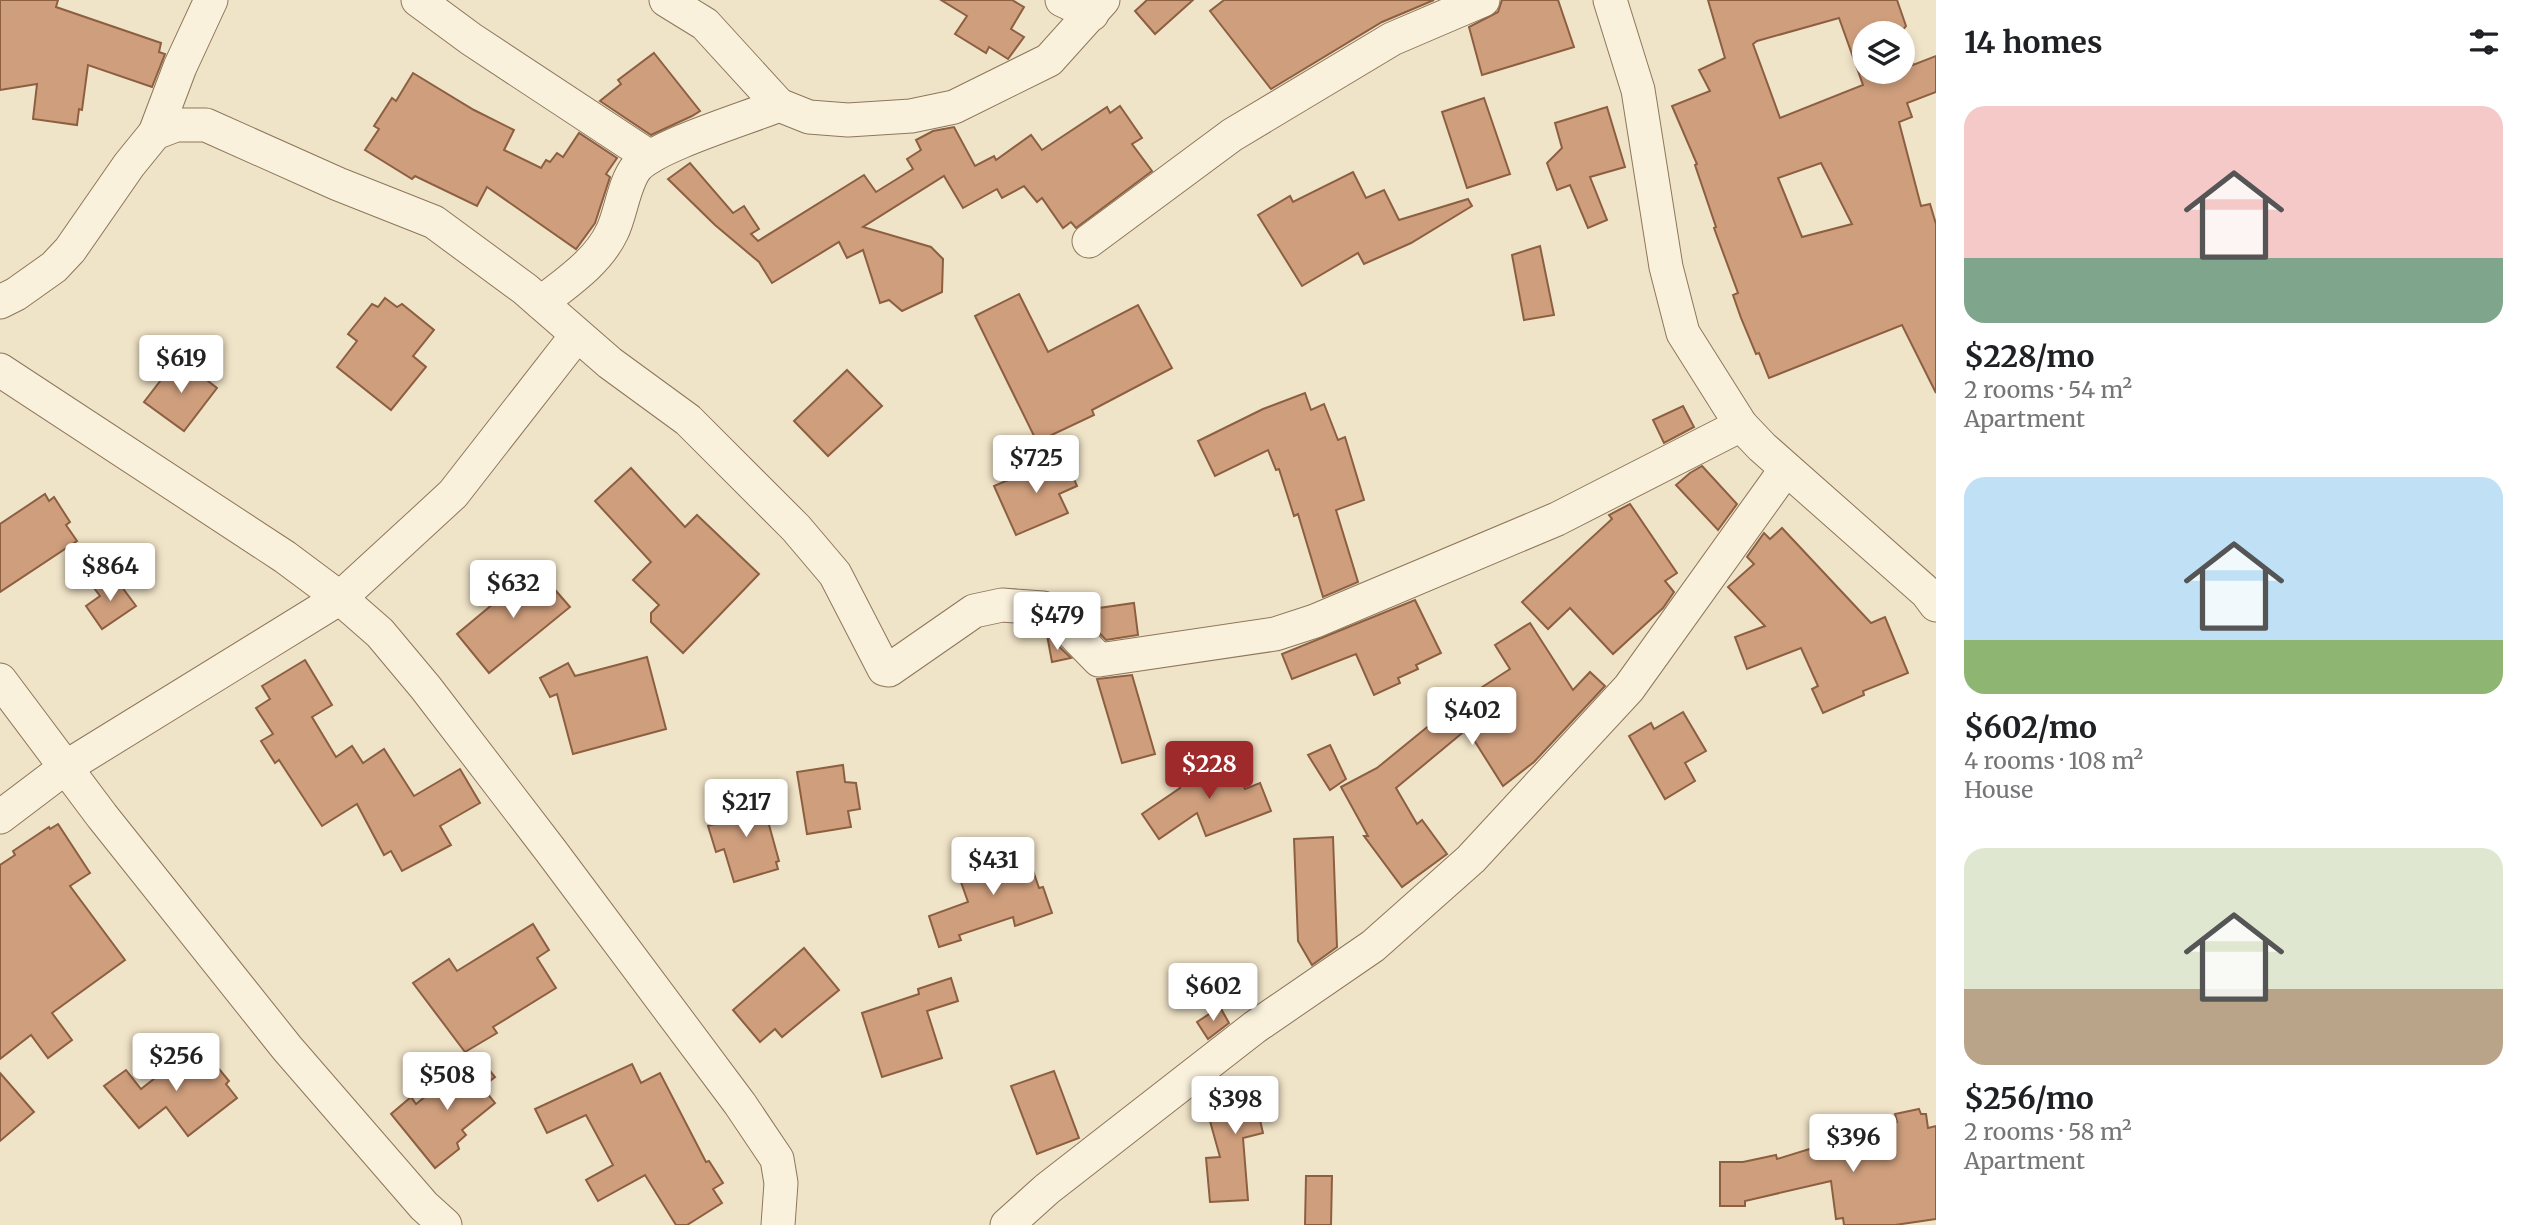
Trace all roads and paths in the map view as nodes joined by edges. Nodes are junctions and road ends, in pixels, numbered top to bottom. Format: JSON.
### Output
{"nodes":[{"id":1,"x":211,"y":0,"type":"edge"},
{"id":2,"x":418,"y":0,"type":"edge"},
{"id":3,"x":666,"y":0,"type":"edge"},
{"id":4,"x":1062,"y":0,"type":"edge"},
{"id":5,"x":1483,"y":0,"type":"edge"},
{"id":6,"x":1609,"y":0,"type":"edge"},
{"id":7,"x":1097,"y":7,"type":"edge"},
{"id":8,"x":779,"y":106,"type":"junction"},
{"id":9,"x":155,"y":133,"type":"junction"},
{"id":10,"x":650,"y":157,"type":"junction"},
{"id":11,"x":1089,"y":241,"type":"dead end"},
{"id":12,"x":0,"y":302,"type":"edge"},
{"id":13,"x":541,"y":303,"type":"junction"},
{"id":14,"x":578,"y":335,"type":"junction"},
{"id":15,"x":0,"y":370,"type":"edge"},
{"id":16,"x":1741,"y":425,"type":"junction"},
{"id":17,"x":1786,"y":469,"type":"junction"},
{"id":18,"x":340,"y":598,"type":"junction"},
{"id":19,"x":1936,"y":605,"type":"edge"},
{"id":20,"x":0,"y":680,"type":"edge"},
{"id":21,"x":66,"y":767,"type":"junction"},
{"id":22,"x":0,"y":817,"type":"edge"},
{"id":23,"x":445,"y":1225,"type":"edge"},
{"id":24,"x":778,"y":1225,"type":"edge"},
{"id":25,"x":1007,"y":1225,"type":"edge"}],
"edges":[{"from":1,"to":9,"type":"street"},
{"from":2,"to":10,"type":"street"},
{"from":3,"to":8,"type":"street"},
{"from":4,"to":7,"type":"street"},
{"from":5,"to":11,"type":"street"},
{"from":6,"to":16,"type":"street"},
{"from":7,"to":8,"type":"street"},
{"from":8,"to":10,"type":"street"},
{"from":9,"to":12,"type":"street"},
{"from":9,"to":13,"type":"street"},
{"from":10,"to":13,"type":"street"},
{"from":13,"to":14,"type":"street"},
{"from":14,"to":16,"type":"street"},
{"from":14,"to":18,"type":"street"},
{"from":15,"to":18,"type":"street"},
{"from":16,"to":17,"type":"street"},
{"from":17,"to":19,"type":"street"},
{"from":17,"to":25,"type":"street"},
{"from":18,"to":21,"type":"street"},
{"from":18,"to":24,"type":"street"},
{"from":20,"to":21,"type":"street"},
{"from":21,"to":22,"type":"street"},
{"from":21,"to":23,"type":"street"}]}
